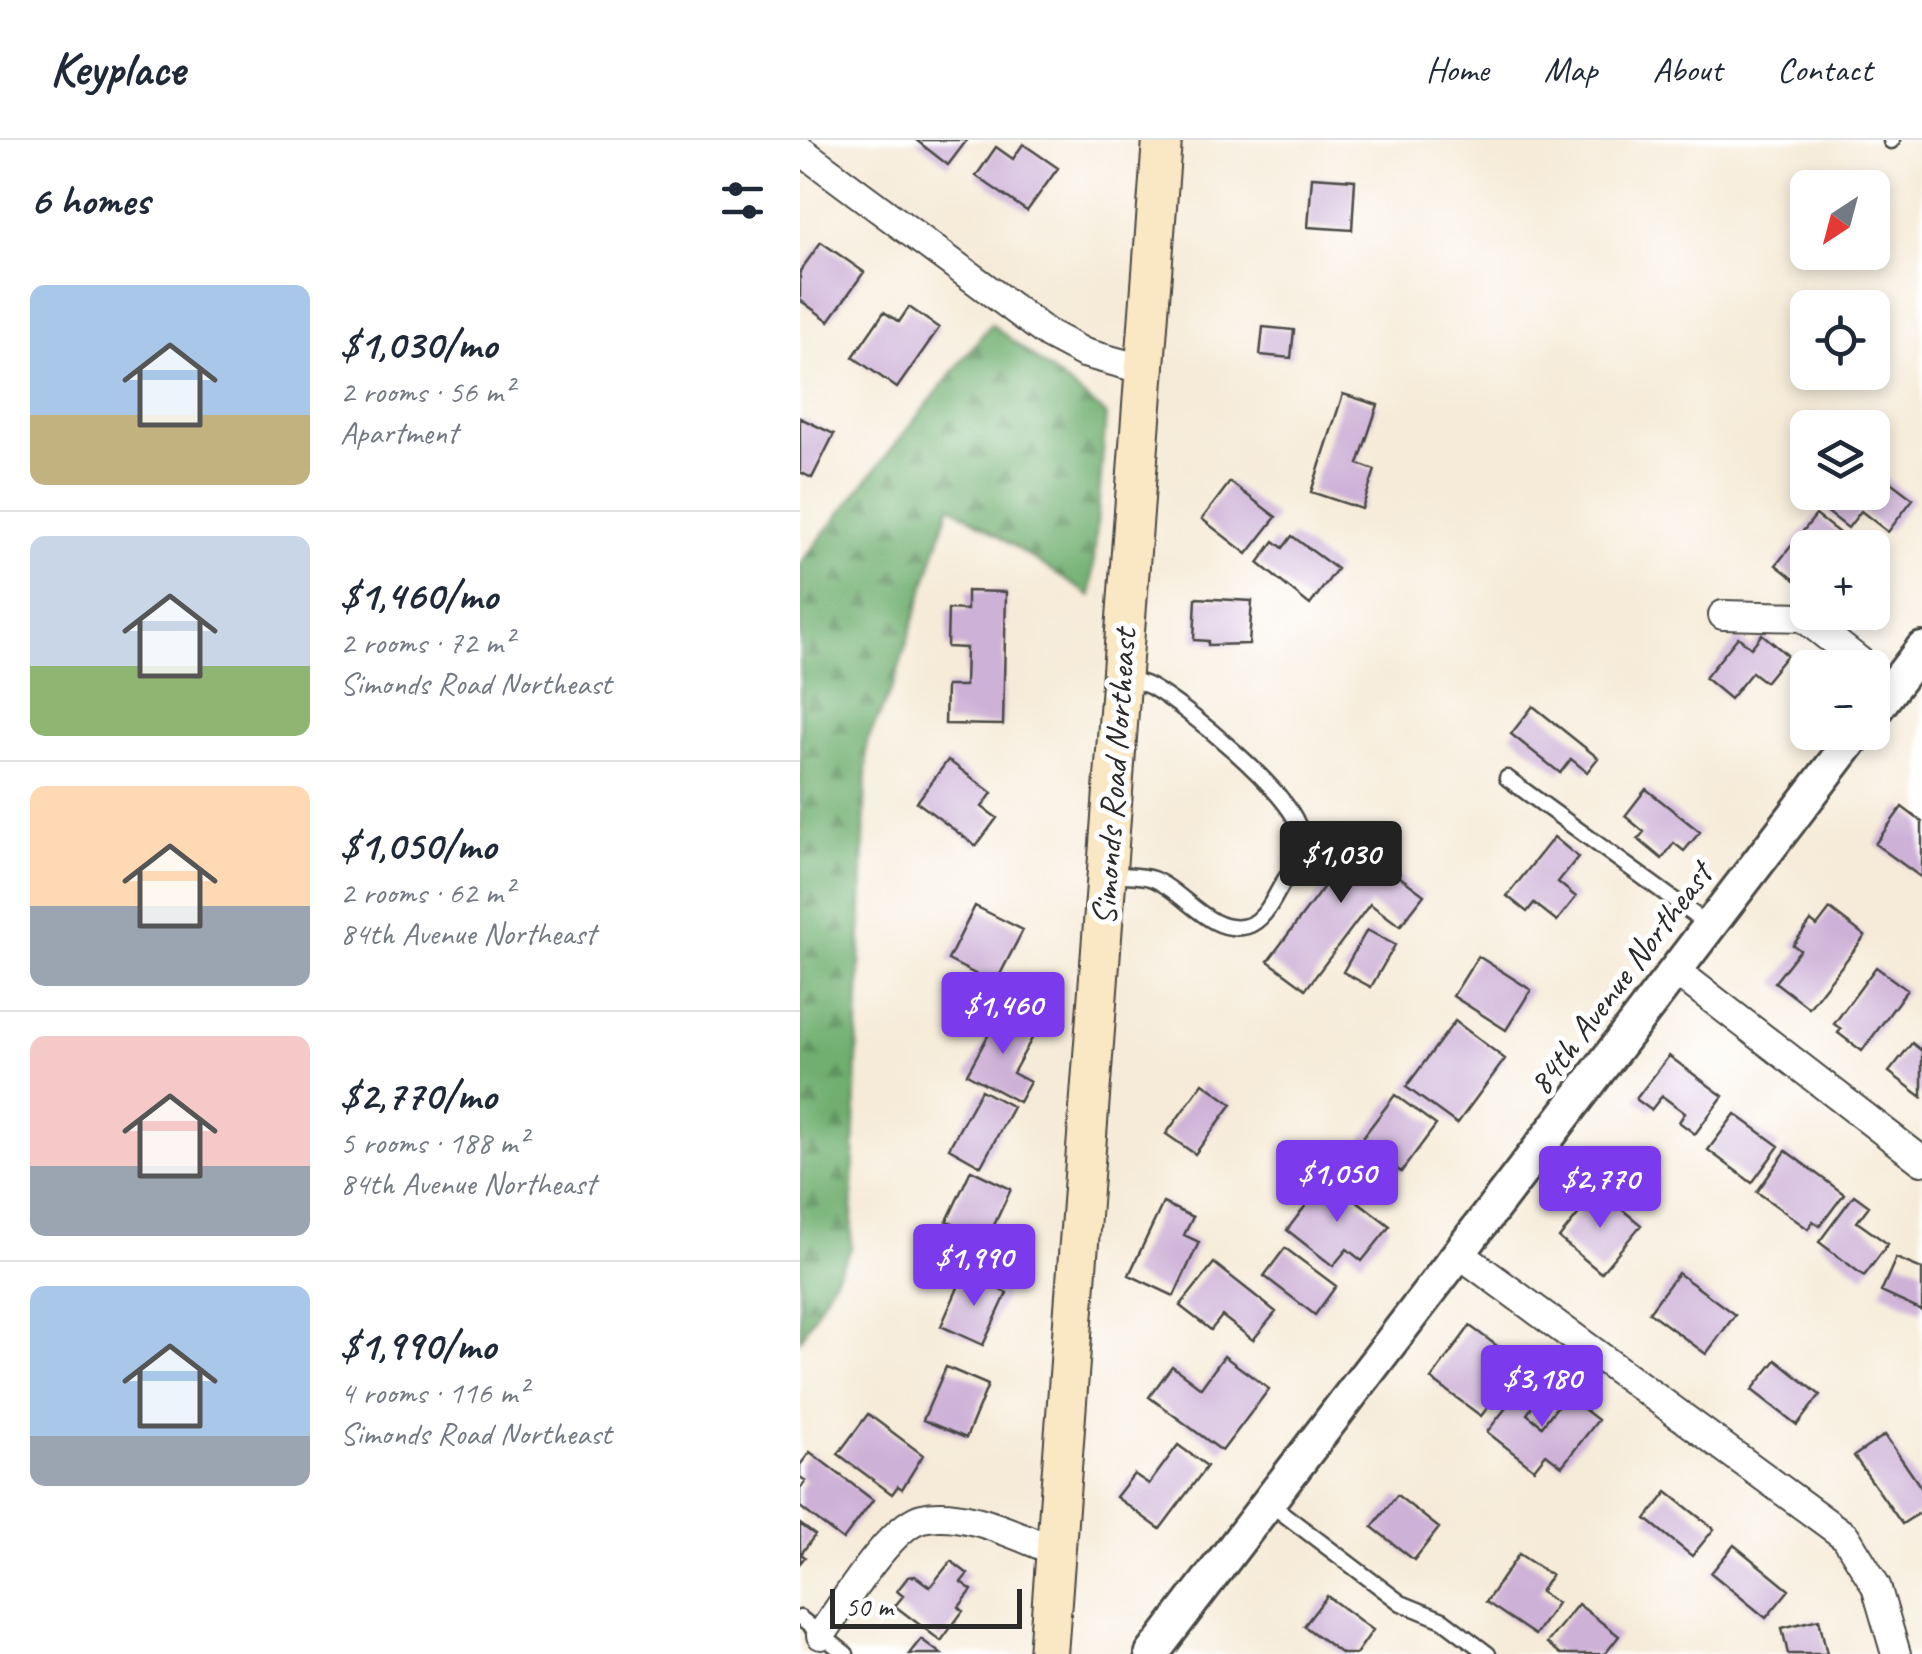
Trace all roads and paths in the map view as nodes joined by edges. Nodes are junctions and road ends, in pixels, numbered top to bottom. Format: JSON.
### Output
{"nodes":[{"id":1,"x":1162,"y":140,"type":"edge"},
{"id":2,"x":800,"y":150,"type":"edge"},
{"id":3,"x":1142,"y":369,"type":"junction"},
{"id":4,"x":1723,"y":615,"type":"dead end"},
{"id":5,"x":1922,"y":649,"type":"edge"},
{"id":6,"x":1846,"y":650,"type":"edge"},
{"id":7,"x":1890,"y":668,"type":"edge"},
{"id":8,"x":1121,"y":677,"type":"junction"},
{"id":9,"x":1844,"y":750,"type":"edge"},
{"id":10,"x":1507,"y":778,"type":"dead end"},
{"id":11,"x":1106,"y":874,"type":"junction"},
{"id":12,"x":1710,"y":926,"type":"junction"},
{"id":13,"x":1676,"y":971,"type":"junction"},
{"id":14,"x":1922,"y":1161,"type":"edge"},
{"id":15,"x":1460,"y":1254,"type":"junction"},
{"id":16,"x":1268,"y":1502,"type":"junction"},
{"id":17,"x":1056,"y":1551,"type":"junction"},
{"id":18,"x":811,"y":1626,"type":"edge"},
{"id":19,"x":846,"y":1654,"type":"edge"},
{"id":20,"x":1048,"y":1654,"type":"edge"},
{"id":21,"x":1152,"y":1654,"type":"edge"},
{"id":22,"x":1488,"y":1654,"type":"edge"},
{"id":23,"x":1896,"y":1654,"type":"edge"}],
"edges":[{"from":1,"to":3,"type":"main road","name":"Simonds Road Northeast"},
{"from":2,"to":3,"type":"street"},
{"from":3,"to":8,"type":"main road","name":"Simonds Road Northeast"},
{"from":4,"to":6,"type":"street"},
{"from":5,"to":7,"type":"street"},
{"from":8,"to":11,"type":"main road","name":"Simonds Road Northeast"},
{"from":8,"to":11,"type":"lane"},
{"from":9,"to":12,"type":"street","name":"84th Avenue Northeast"},
{"from":10,"to":12,"type":"lane"},
{"from":11,"to":17,"type":"main road","name":"Simonds Road Northeast"},
{"from":12,"to":13,"type":"street","name":"84th Avenue Northeast"},
{"from":13,"to":14,"type":"street"},
{"from":13,"to":15,"type":"street","name":"84th Avenue Northeast"},
{"from":15,"to":16,"type":"street","name":"84th Avenue Northeast"},
{"from":15,"to":23,"type":"street"},
{"from":16,"to":21,"type":"street","name":"84th Avenue Northeast"},
{"from":16,"to":22,"type":"lane"},
{"from":17,"to":18,"type":"street"},
{"from":17,"to":20,"type":"main road","name":"Simonds Road Northeast"},
{"from":18,"to":19,"type":"lane"}]}
